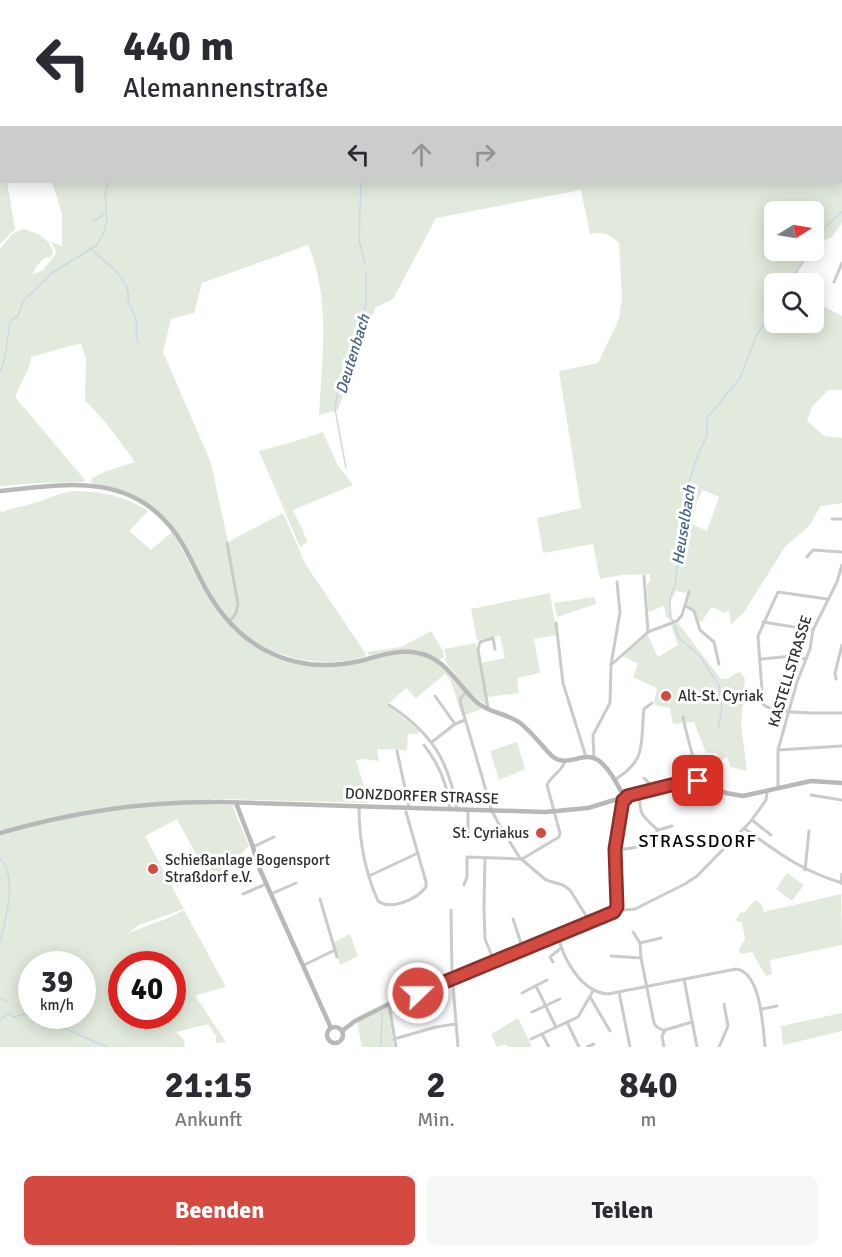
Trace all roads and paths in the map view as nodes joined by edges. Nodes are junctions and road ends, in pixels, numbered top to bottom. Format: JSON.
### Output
{"nodes":[{"id":1,"x":842,"y":263,"type":"edge"},
{"id":2,"x":834,"y":282,"type":"dead end"},
{"id":3,"x":0,"y":491,"type":"edge"},
{"id":4,"x":832,"y":519,"type":"dead end"},
{"id":5,"x":842,"y":519,"type":"edge"},
{"id":6,"x":227,"y":543,"type":"dead end"},
{"id":7,"x":842,"y":552,"type":"edge"},
{"id":8,"x":807,"y":557,"type":"dead end"},
{"id":9,"x":842,"y":565,"type":"edge"},
{"id":10,"x":644,"y":576,"type":"dead end"},
{"id":11,"x":616,"y":582,"type":"dead end"},
{"id":12,"x":837,"y":582,"type":"junction"},
{"id":13,"x":842,"y":584,"type":"edge"},
{"id":14,"x":689,"y":592,"type":"dead end"},
{"id":15,"x":827,"y":599,"type":"junction"},
{"id":16,"x":686,"y":606,"type":"junction"},
{"id":17,"x":228,"y":622,"type":"junction"},
{"id":18,"x":763,"y":622,"type":"junction"},
{"id":19,"x":556,"y":623,"type":"dead end"},
{"id":20,"x":813,"y":630,"type":"junction"},
{"id":21,"x":648,"y":632,"type":"junction"},
{"id":22,"x":842,"y":645,"type":"edge"},
{"id":23,"x":495,"y":648,"type":"dead end"},
{"id":24,"x":760,"y":659,"type":"junction"},
{"id":25,"x":806,"y":659,"type":"junction"},
{"id":26,"x":719,"y":664,"type":"dead end"},
{"id":27,"x":610,"y":665,"type":"junction"},
{"id":28,"x":836,"y":679,"type":"dead end"},
{"id":29,"x":466,"y":692,"type":"junction"},
{"id":30,"x":435,"y":696,"type":"dead end"},
{"id":31,"x":652,"y":703,"type":"dead end"},
{"id":32,"x":389,"y":705,"type":"dead end"},
{"id":33,"x":488,"y":709,"type":"junction"},
{"id":34,"x":789,"y":712,"type":"junction"},
{"id":35,"x":842,"y":713,"type":"edge"},
{"id":36,"x":683,"y":717,"type":"dead end"},
{"id":37,"x":465,"y":720,"type":"junction"},
{"id":38,"x":455,"y":724,"type":"junction"},
{"id":39,"x":432,"y":742,"type":"junction"},
{"id":40,"x":424,"y":745,"type":"dead end"},
{"id":41,"x":842,"y":746,"type":"edge"},
{"id":42,"x":778,"y":750,"type":"junction"},
{"id":43,"x":397,"y":751,"type":"dead end"},
{"id":44,"x":586,"y":757,"type":"junction"},
{"id":45,"x":594,"y":758,"type":"junction"},
{"id":46,"x":565,"y":761,"type":"junction"},
{"id":47,"x":644,"y":778,"type":"dead end"},
{"id":48,"x":614,"y":780,"type":"junction"},
{"id":49,"x":698,"y":781,"type":"junction"},
{"id":50,"x":842,"y":783,"type":"edge"},
{"id":51,"x":778,"y":788,"type":"junction"},
{"id":52,"x":655,"y":789,"type":"junction"},
{"id":53,"x":767,"y":792,"type":"junction"},
{"id":54,"x":640,"y":793,"type":"junction"},
{"id":55,"x":811,"y":795,"type":"dead end"},
{"id":56,"x":623,"y":797,"type":"junction"},
{"id":57,"x":842,"y":800,"type":"edge"},
{"id":58,"x":236,"y":803,"type":"junction"},
{"id":59,"x":359,"y":806,"type":"junction"},
{"id":60,"x":450,"y":809,"type":"junction"},
{"id":61,"x":457,"y":809,"type":"junction"},
{"id":62,"x":408,"y":810,"type":"junction"},
{"id":63,"x":468,"y":810,"type":"junction"},
{"id":64,"x":492,"y":811,"type":"junction"},
{"id":65,"x":554,"y":812,"type":"junction"},
{"id":66,"x":752,"y":820,"type":"junction"},
{"id":67,"x":672,"y":826,"type":"dead end"},
{"id":68,"x":745,"y":829,"type":"junction"},
{"id":69,"x":658,"y":830,"type":"junction"},
{"id":70,"x":808,"y":831,"type":"dead end"},
{"id":71,"x":0,"y":833,"type":"edge"},
{"id":72,"x":468,"y":835,"type":"dead end"},
{"id":73,"x":771,"y":835,"type":"dead end"},
{"id":74,"x":274,"y":837,"type":"dead end"},
{"id":75,"x":253,"y":847,"type":"junction"},
{"id":76,"x":615,"y":849,"type":"junction"},
{"id":77,"x":418,"y":853,"type":"junction"},
{"id":78,"x":485,"y":858,"type":"junction"},
{"id":79,"x":519,"y":858,"type":"junction"},
{"id":80,"x":805,"y":870,"type":"junction"},
{"id":81,"x":842,"y":874,"type":"edge"},
{"id":82,"x":369,"y":876,"type":"junction"},
{"id":83,"x":296,"y":883,"type":"dead end"},
{"id":84,"x":842,"y":883,"type":"edge"},
{"id":85,"x":266,"y":884,"type":"junction"},
{"id":86,"x":464,"y":885,"type":"dead end"},
{"id":87,"x":243,"y":894,"type":"dead end"},
{"id":88,"x":271,"y":894,"type":"junction"},
{"id":89,"x":320,"y":899,"type":"dead end"},
{"id":90,"x":616,"y":909,"type":"junction"},
{"id":91,"x":451,"y":910,"type":"dead end"},
{"id":92,"x":513,"y":919,"type":"dead end"},
{"id":93,"x":590,"y":922,"type":"junction"},
{"id":94,"x":633,"y":932,"type":"dead end"},
{"id":95,"x":558,"y":935,"type":"junction"},
{"id":96,"x":662,"y":938,"type":"dead end"},
{"id":97,"x":640,"y":943,"type":"junction"},
{"id":98,"x":561,"y":948,"type":"junction"},
{"id":99,"x":523,"y":949,"type":"junction"},
{"id":100,"x":335,"y":950,"type":"junction"},
{"id":101,"x":611,"y":956,"type":"dead end"},
{"id":102,"x":337,"y":957,"type":"dead end"},
{"id":103,"x":641,"y":958,"type":"junction"},
{"id":104,"x":494,"y":961,"type":"junction"},
{"id":105,"x":553,"y":962,"type":"dead end"},
{"id":106,"x":303,"y":965,"type":"junction"},
{"id":107,"x":454,"y":978,"type":"junction"},
{"id":108,"x":684,"y":979,"type":"junction"},
{"id":109,"x":548,"y":980,"type":"dead end"},
{"id":110,"x":536,"y":986,"type":"junction"},
{"id":111,"x":647,"y":986,"type":"junction"},
{"id":112,"x":593,"y":991,"type":"junction"},
{"id":113,"x":619,"y":992,"type":"junction"},
{"id":114,"x":522,"y":993,"type":"dead end"},
{"id":115,"x":590,"y":997,"type":"junction"},
{"id":116,"x":560,"y":999,"type":"dead end"},
{"id":117,"x":389,"y":1004,"type":"junction"},
{"id":118,"x":724,"y":1004,"type":"dead end"},
{"id":119,"x":546,"y":1006,"type":"junction"},
{"id":120,"x":777,"y":1006,"type":"dead end"},
{"id":121,"x":762,"y":1009,"type":"junction"},
{"id":122,"x":532,"y":1012,"type":"dead end"},
{"id":123,"x":567,"y":1022,"type":"junction"},
{"id":124,"x":692,"y":1022,"type":"junction"},
{"id":125,"x":456,"y":1024,"type":"junction"},
{"id":126,"x":556,"y":1027,"type":"junction"},
{"id":127,"x":331,"y":1029,"type":"junction"},
{"id":128,"x":342,"y":1031,"type":"junction"},
{"id":129,"x":610,"y":1031,"type":"dead end"},
{"id":130,"x":663,"y":1031,"type":"junction"},
{"id":131,"x":542,"y":1034,"type":"junction"},
{"id":132,"x":394,"y":1039,"type":"junction"},
{"id":133,"x":531,"y":1039,"type":"dead end"},
{"id":134,"x":330,"y":1041,"type":"junction"},
{"id":135,"x":594,"y":1044,"type":"dead end"},
{"id":136,"x":720,"y":1046,"type":"edge"},
{"id":137,"x":324,"y":1047,"type":"edge"},
{"id":138,"x":396,"y":1047,"type":"edge"},
{"id":139,"x":458,"y":1047,"type":"edge"},
{"id":140,"x":549,"y":1047,"type":"edge"},
{"id":141,"x":579,"y":1047,"type":"edge"},
{"id":142,"x":587,"y":1047,"type":"edge"},
{"id":143,"x":630,"y":1047,"type":"edge"},
{"id":144,"x":664,"y":1047,"type":"edge"},
{"id":145,"x":697,"y":1047,"type":"edge"},
{"id":146,"x":726,"y":1047,"type":"edge"},
{"id":147,"x":765,"y":1047,"type":"edge"}],
"edges":[{"from":1,"to":2,"type":"street"},
{"from":3,"to":17,"type":"main road"},
{"from":4,"to":5,"type":"street"},
{"from":6,"to":17,"type":"street"},
{"from":7,"to":8,"type":"street"},
{"from":9,"to":12,"type":"street","name":"KASTELLSTRASSE"},
{"from":10,"to":21,"type":"street"},
{"from":11,"to":27,"type":"street"},
{"from":12,"to":13,"type":"street"},
{"from":12,"to":15,"type":"street","name":"KASTELLSTRASSE"},
{"from":14,"to":16,"type":"street"},
{"from":15,"to":18,"type":"street"},
{"from":15,"to":20,"type":"street","name":"KASTELLSTRASSE"},
{"from":16,"to":21,"type":"street"},
{"from":16,"to":26,"type":"street"},
{"from":17,"to":29,"type":"main road"},
{"from":18,"to":20,"type":"street"},
{"from":18,"to":24,"type":"street"},
{"from":19,"to":44,"type":"street"},
{"from":20,"to":25,"type":"street","name":"KASTELLSTRASSE"},
{"from":21,"to":27,"type":"street"},
{"from":22,"to":28,"type":"street"},
{"from":23,"to":33,"type":"street"},
{"from":24,"to":25,"type":"street"},
{"from":24,"to":34,"type":"street"},
{"from":25,"to":34,"type":"street","name":"KASTELLSTRASSE"},
{"from":27,"to":45,"type":"street"},
{"from":29,"to":33,"type":"main road"},
{"from":29,"to":37,"type":"street"},
{"from":30,"to":38,"type":"street"},
{"from":31,"to":48,"type":"street"},
{"from":32,"to":39,"type":"street"},
{"from":33,"to":46,"type":"main road"},
{"from":34,"to":35,"type":"street"},
{"from":34,"to":42,"type":"street","name":"KASTELLSTRASSE"},
{"from":36,"to":49,"type":"street"},
{"from":37,"to":38,"type":"street"},
{"from":37,"to":64,"type":"street"},
{"from":38,"to":39,"type":"street"},
{"from":39,"to":61,"type":"street"},
{"from":40,"to":60,"type":"street"},
{"from":41,"to":42,"type":"street"},
{"from":42,"to":51,"type":"street","name":"KASTELLSTRASSE"},
{"from":43,"to":62,"type":"street"},
{"from":44,"to":45,"type":"main road"},
{"from":44,"to":46,"type":"main road"},
{"from":45,"to":48,"type":"main road"},
{"from":46,"to":65,"type":"street"},
{"from":47,"to":52,"type":"street"},
{"from":48,"to":56,"type":"main road"},
{"from":49,"to":52,"type":"main road","name":"DONZDORFER STRASSE"},
{"from":49,"to":53,"type":"main road"},
{"from":50,"to":51,"type":"main road"},
{"from":51,"to":53,"type":"main road"},
{"from":52,"to":54,"type":"main road","name":"DONZDORFER STRASSE"},
{"from":53,"to":66,"type":"street"},
{"from":54,"to":56,"type":"main road","name":"DONZDORFER STRASSE"},
{"from":54,"to":69,"type":"street"},
{"from":55,"to":57,"type":"street"},
{"from":56,"to":65,"type":"main road","name":"DONZDORFER STRASSE"},
{"from":56,"to":76,"type":"main road"},
{"from":58,"to":59,"type":"main road","name":"DONZDORFER STRASSE"},
{"from":58,"to":71,"type":"main road","name":"DONZDORFER STRASSE"},
{"from":58,"to":75,"type":"main road"},
{"from":59,"to":62,"type":"main road","name":"DONZDORFER STRASSE"},
{"from":59,"to":82,"type":"street"},
{"from":60,"to":61,"type":"main road","name":"DONZDORFER STRASSE"},
{"from":60,"to":62,"type":"main road","name":"DONZDORFER STRASSE"},
{"from":61,"to":63,"type":"main road","name":"DONZDORFER STRASSE"},
{"from":62,"to":77,"type":"street"},
{"from":63,"to":64,"type":"main road","name":"DONZDORFER STRASSE"},
{"from":63,"to":72,"type":"street"},
{"from":64,"to":65,"type":"main road","name":"DONZDORFER STRASSE"},
{"from":64,"to":79,"type":"street"},
{"from":65,"to":79,"type":"street"},
{"from":66,"to":68,"type":"street"},
{"from":66,"to":73,"type":"street"},
{"from":67,"to":69,"type":"street"},
{"from":68,"to":80,"type":"street"},
{"from":68,"to":90,"type":"street"},
{"from":69,"to":76,"type":"street"},
{"from":70,"to":80,"type":"street"},
{"from":74,"to":75,"type":"street"},
{"from":75,"to":85,"type":"main road"},
{"from":76,"to":90,"type":"main road"},
{"from":77,"to":82,"type":"street"},
{"from":77,"to":82,"type":"street"},
{"from":78,"to":79,"type":"street"},
{"from":78,"to":86,"type":"street"},
{"from":78,"to":104,"type":"street"},
{"from":79,"to":93,"type":"street"},
{"from":80,"to":84,"type":"street"},
{"from":81,"to":84,"type":"street"},
{"from":83,"to":88,"type":"street"},
{"from":85,"to":87,"type":"street"},
{"from":85,"to":88,"type":"main road"},
{"from":88,"to":106,"type":"main road"},
{"from":89,"to":100,"type":"street"},
{"from":90,"to":93,"type":"main road"},
{"from":91,"to":107,"type":"street"},
{"from":92,"to":99,"type":"street"},
{"from":93,"to":95,"type":"main road"},
{"from":94,"to":97,"type":"street"},
{"from":95,"to":98,"type":"street"},
{"from":95,"to":99,"type":"main road"},
{"from":96,"to":97,"type":"street"},
{"from":97,"to":103,"type":"street"},
{"from":98,"to":105,"type":"street"},
{"from":98,"to":112,"type":"street"},
{"from":99,"to":104,"type":"main road"},
{"from":100,"to":102,"type":"street"},
{"from":100,"to":106,"type":"street"},
{"from":101,"to":103,"type":"street"},
{"from":103,"to":111,"type":"street"},
{"from":104,"to":107,"type":"main road"},
{"from":106,"to":127,"type":"main road"},
{"from":107,"to":117,"type":"main road"},
{"from":107,"to":125,"type":"street"},
{"from":108,"to":111,"type":"street"},
{"from":108,"to":121,"type":"street"},
{"from":108,"to":124,"type":"street"},
{"from":109,"to":110,"type":"street"},
{"from":110,"to":114,"type":"street"},
{"from":110,"to":119,"type":"street"},
{"from":111,"to":113,"type":"street"},
{"from":111,"to":130,"type":"street"},
{"from":112,"to":113,"type":"street"},
{"from":112,"to":115,"type":"street"},
{"from":113,"to":143,"type":"street"},
{"from":115,"to":123,"type":"street"},
{"from":115,"to":129,"type":"street"},
{"from":116,"to":119,"type":"street"},
{"from":117,"to":128,"type":"main road"},
{"from":117,"to":132,"type":"street"},
{"from":118,"to":136,"type":"street"},
{"from":119,"to":122,"type":"street"},
{"from":119,"to":126,"type":"street"},
{"from":120,"to":121,"type":"street"},
{"from":121,"to":147,"type":"street"},
{"from":123,"to":126,"type":"street"},
{"from":123,"to":141,"type":"street"},
{"from":124,"to":130,"type":"street"},
{"from":124,"to":145,"type":"street"},
{"from":125,"to":132,"type":"street"},
{"from":125,"to":139,"type":"street"},
{"from":126,"to":131,"type":"street"},
{"from":127,"to":128,"type":"main road"},
{"from":127,"to":134,"type":"main road"},
{"from":128,"to":134,"type":"main road"},
{"from":130,"to":144,"type":"street"},
{"from":131,"to":133,"type":"street"},
{"from":131,"to":140,"type":"street"},
{"from":132,"to":138,"type":"street"},
{"from":134,"to":137,"type":"main road"},
{"from":135,"to":142,"type":"street"},
{"from":136,"to":146,"type":"street"}]}
